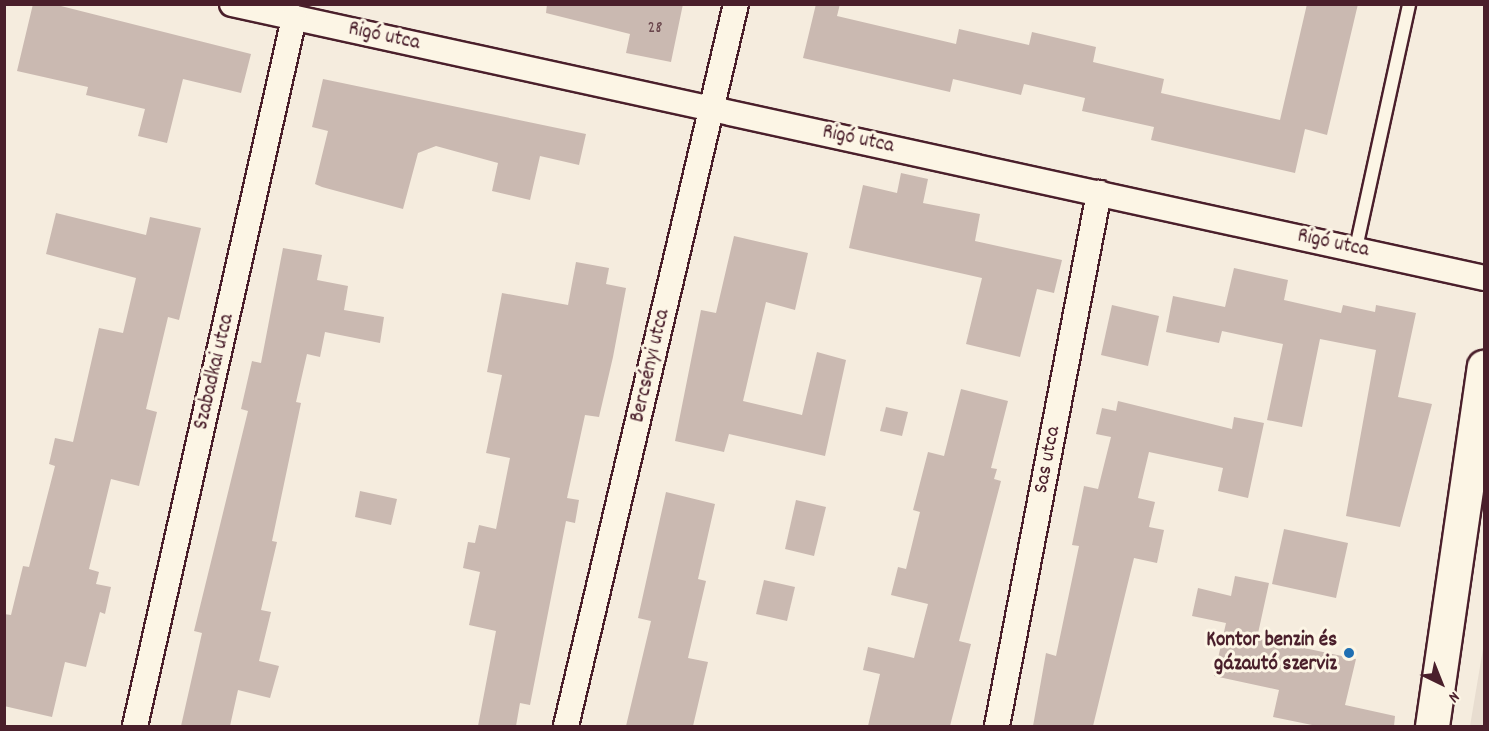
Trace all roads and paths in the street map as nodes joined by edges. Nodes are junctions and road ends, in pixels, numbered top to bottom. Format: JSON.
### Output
{"nodes":[{"id":1,"x":232,"y":4,"type":"edge"},
{"id":2,"x":736,"y":4,"type":"edge"},
{"id":3,"x":1409,"y":4,"type":"edge"},
{"id":4,"x":294,"y":18,"type":"junction"},
{"id":5,"x":712,"y":109,"type":"junction"},
{"id":6,"x":1099,"y":193,"type":"junction"},
{"id":7,"x":1356,"y":248,"type":"junction"},
{"id":8,"x":1485,"y":278,"type":"edge"},
{"id":9,"x":1485,"y":367,"type":"edge"},
{"id":10,"x":1478,"y":456,"type":"edge"},
{"id":11,"x":135,"y":726,"type":"edge"},
{"id":12,"x":566,"y":726,"type":"edge"},
{"id":13,"x":997,"y":726,"type":"edge"},
{"id":14,"x":1432,"y":726,"type":"edge"}],
"edges":[{"from":1,"to":4,"type":"street","name":"Rigó utca"},
{"from":2,"to":5,"type":"street","name":"Bercsényi utca"},
{"from":3,"to":7,"type":"lane"},
{"from":4,"to":5,"type":"street","name":"Rigó utca"},
{"from":4,"to":11,"type":"street","name":"Szabadkai utca"},
{"from":5,"to":6,"type":"street","name":"Rigó utca"},
{"from":5,"to":12,"type":"street","name":"Bercsényi utca"},
{"from":6,"to":7,"type":"street","name":"Rigó utca"},
{"from":6,"to":13,"type":"street","name":"Sas utca"},
{"from":7,"to":8,"type":"street","name":"Rigó utca"},
{"from":9,"to":10,"type":"street"},
{"from":10,"to":14,"type":"street"}]}
